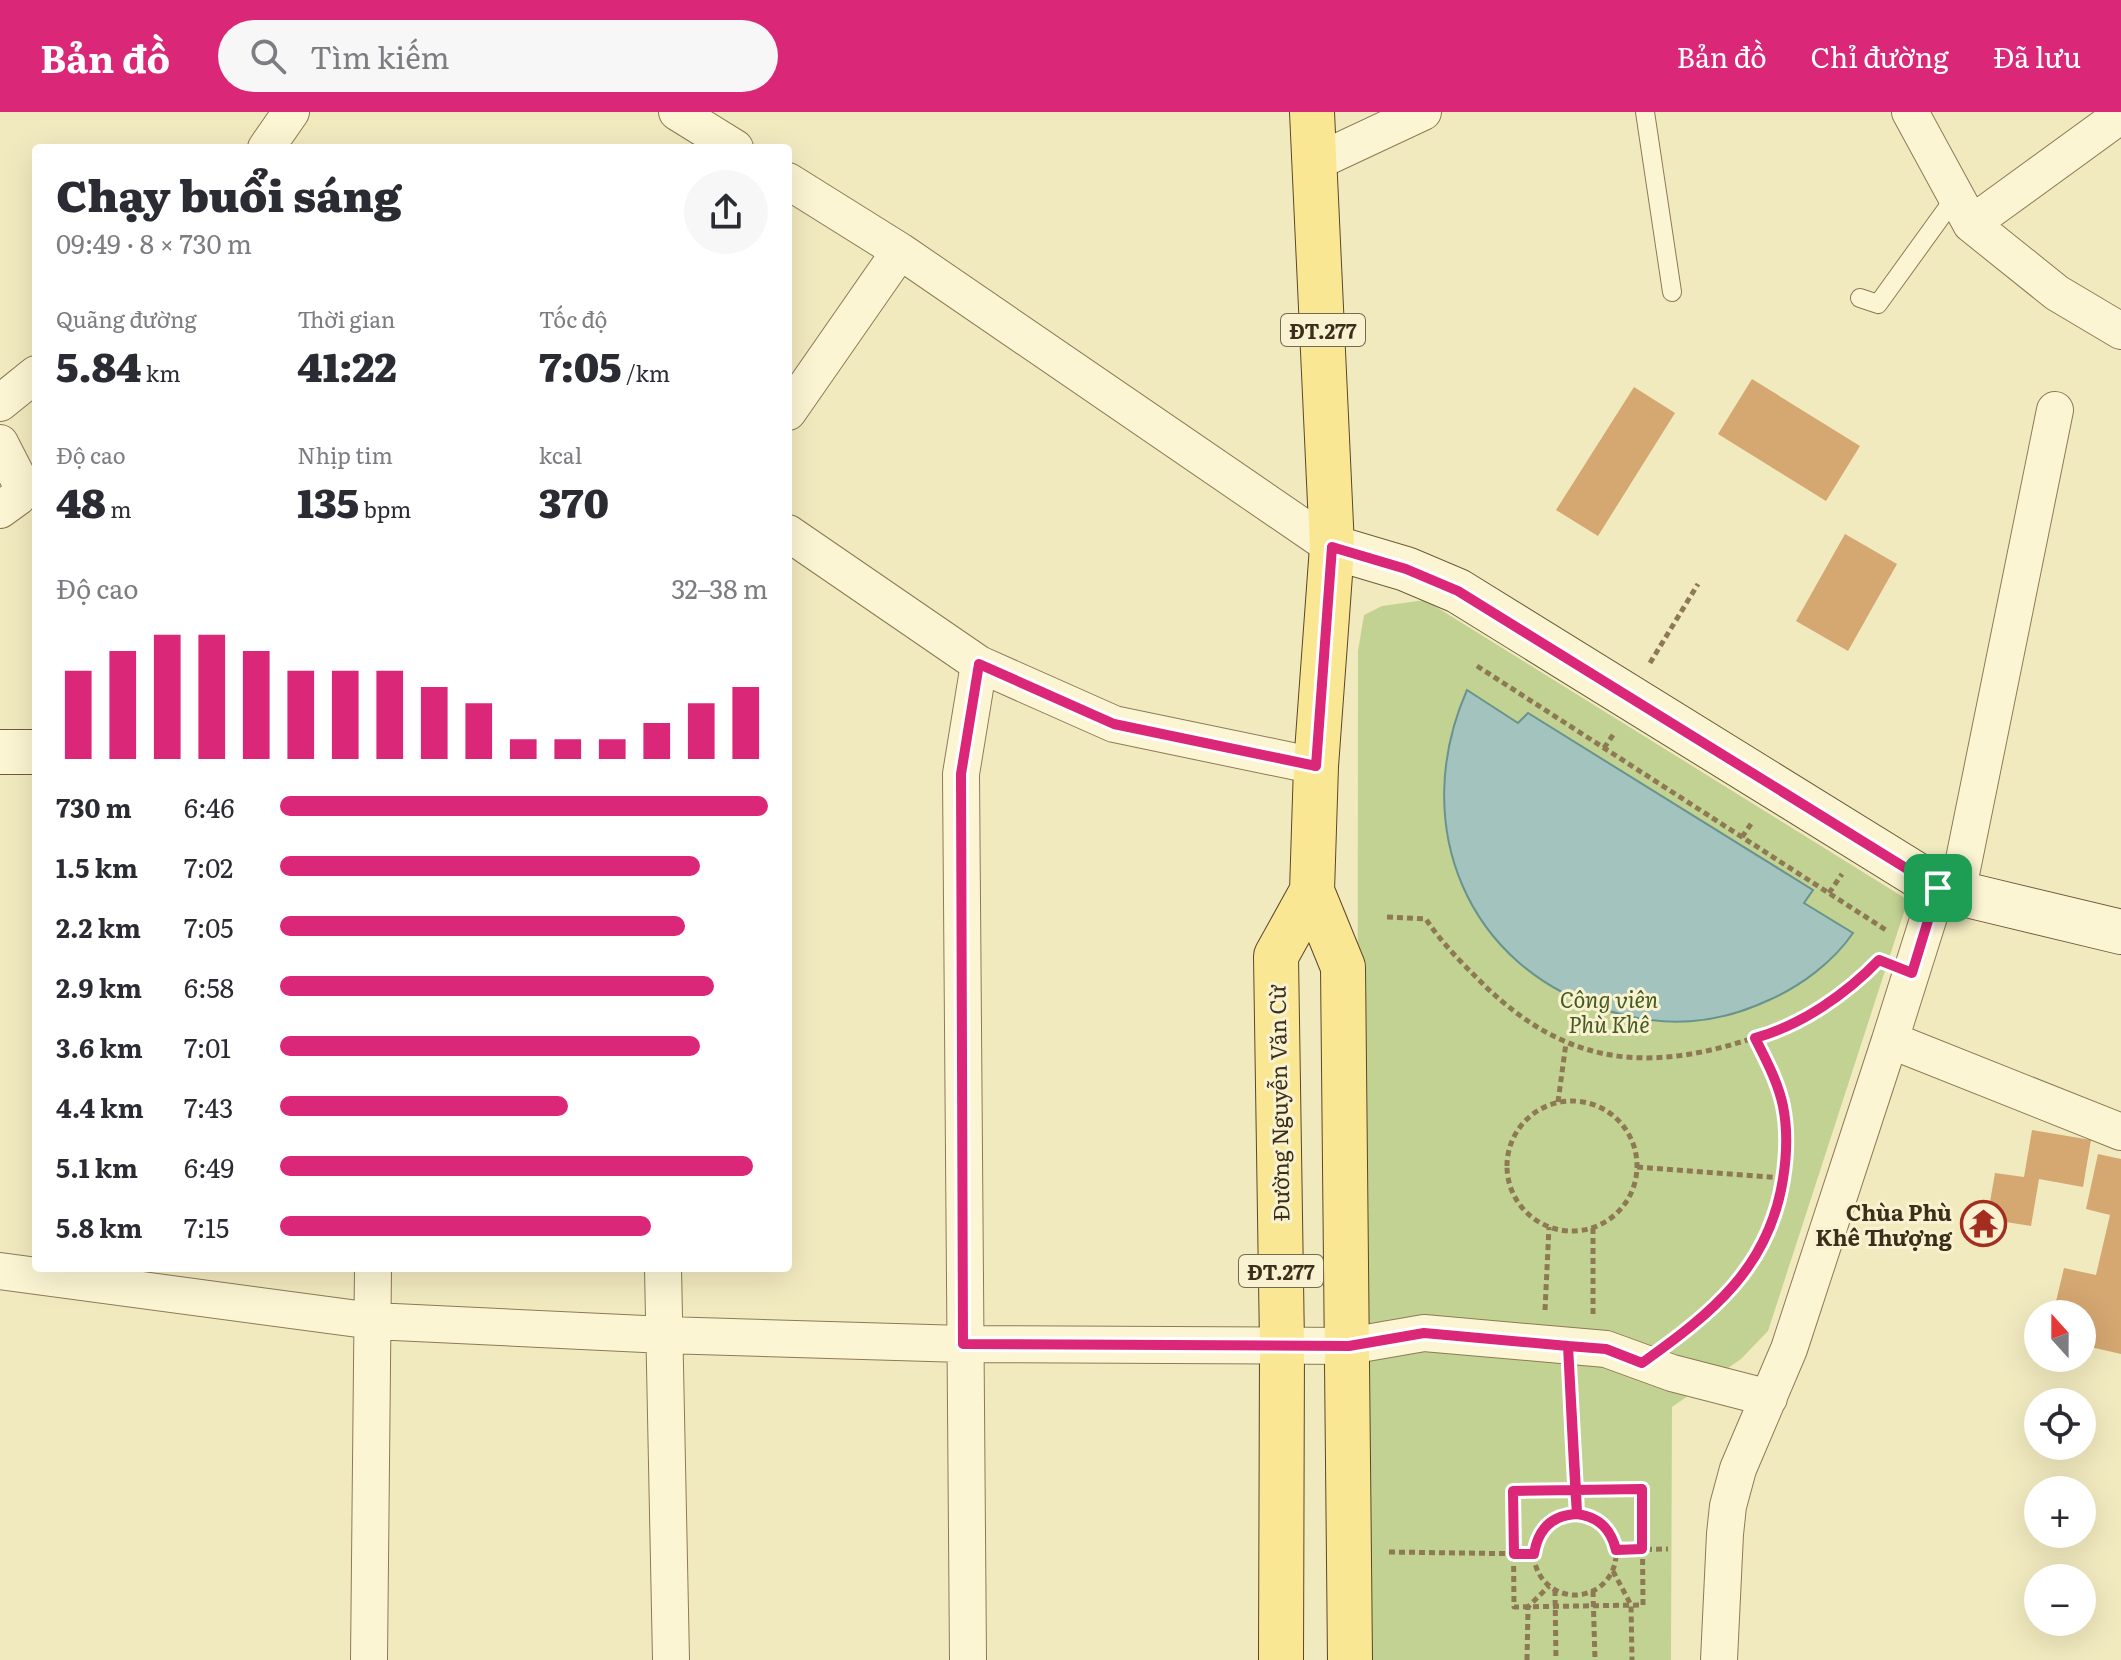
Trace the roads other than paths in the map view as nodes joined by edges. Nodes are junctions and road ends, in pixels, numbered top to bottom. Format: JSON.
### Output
{"nodes":[{"id":1,"x":291,"y":112,"type":"edge"},
{"id":2,"x":677,"y":112,"type":"edge"},
{"id":3,"x":1312,"y":112,"type":"edge"},
{"id":4,"x":1423,"y":112,"type":"edge"},
{"id":5,"x":1645,"y":112,"type":"edge"},
{"id":6,"x":1910,"y":112,"type":"edge"},
{"id":7,"x":2121,"y":115,"type":"edge"},
{"id":8,"x":269,"y":144,"type":"edge"},
{"id":9,"x":729,"y":144,"type":"edge"},
{"id":10,"x":1314,"y":163,"type":"junction"},
{"id":11,"x":792,"y":184,"type":"edge"},
{"id":12,"x":1964,"y":210,"type":"junction"},
{"id":13,"x":900,"y":251,"type":"junction"},
{"id":14,"x":1672,"y":292,"type":"dead end"},
{"id":15,"x":1860,"y":298,"type":"dead end"},
{"id":16,"x":2121,"y":331,"type":"edge"},
{"id":17,"x":32,"y":377,"type":"edge"},
{"id":18,"x":0,"y":403,"type":"edge"},
{"id":19,"x":792,"y":406,"type":"edge"},
{"id":20,"x":2055,"y":410,"type":"dead end"},
{"id":21,"x":0,"y":443,"type":"edge"},
{"id":22,"x":0,"y":510,"type":"edge"},
{"id":23,"x":792,"y":536,"type":"edge"},
{"id":24,"x":1332,"y":547,"type":"junction"},
{"id":25,"x":979,"y":664,"type":"junction"},
{"id":26,"x":0,"y":752,"type":"edge"},
{"id":27,"x":32,"y":752,"type":"edge"},
{"id":28,"x":1316,"y":766,"type":"junction"},
{"id":29,"x":1312,"y":891,"type":"junction"},
{"id":30,"x":1947,"y":891,"type":"junction"},
{"id":31,"x":2121,"y":932,"type":"edge"},
{"id":32,"x":1890,"y":1040,"type":"junction"},
{"id":33,"x":2121,"y":1132,"type":"edge"},
{"id":34,"x":0,"y":1271,"type":"edge"},
{"id":35,"x":373,"y":1272,"type":"edge"},
{"id":36,"x":663,"y":1272,"type":"edge"},
{"id":37,"x":373,"y":1321,"type":"junction"},
{"id":38,"x":665,"y":1335,"type":"junction"},
{"id":39,"x":963,"y":1344,"type":"junction"},
{"id":40,"x":1282,"y":1345,"type":"junction"},
{"id":41,"x":1349,"y":1346,"type":"junction"},
{"id":42,"x":1769,"y":1398,"type":"junction"},
{"id":43,"x":369,"y":1660,"type":"edge"},
{"id":44,"x":671,"y":1660,"type":"edge"},
{"id":45,"x":968,"y":1660,"type":"edge"},
{"id":46,"x":1281,"y":1660,"type":"edge"},
{"id":47,"x":1350,"y":1660,"type":"edge"},
{"id":48,"x":1719,"y":1660,"type":"edge"}],
"edges":[{"from":1,"to":8,"type":"street"},
{"from":2,"to":9,"type":"street"},
{"from":3,"to":10,"type":"main road","number":"ĐT.277"},
{"from":4,"to":10,"type":"street"},
{"from":5,"to":14,"type":"lane"},
{"from":6,"to":12,"type":"street"},
{"from":7,"to":12,"type":"street"},
{"from":10,"to":24,"type":"main road","number":"ĐT.277"},
{"from":11,"to":13,"type":"street"},
{"from":12,"to":15,"type":"lane"},
{"from":12,"to":16,"type":"street"},
{"from":13,"to":19,"type":"street"},
{"from":13,"to":24,"type":"street"},
{"from":17,"to":18,"type":"street"},
{"from":20,"to":30,"type":"street"},
{"from":21,"to":22,"type":"street"},
{"from":23,"to":25,"type":"street"},
{"from":24,"to":28,"type":"main road","name":"Đường Nguyễn Văn Cừ","number":"ĐT.277"},
{"from":24,"to":30,"type":"street"},
{"from":25,"to":28,"type":"street"},
{"from":25,"to":39,"type":"street"},
{"from":26,"to":27,"type":"street"},
{"from":28,"to":29,"type":"main road","name":"Đường Nguyễn Văn Cừ","number":"ĐT.277"},
{"from":29,"to":40,"type":"main road","name":"Đường Nguyễn Văn Cừ","number":"ĐT.277"},
{"from":29,"to":41,"type":"main road","name":"Đường Nguyễn Văn Cừ","number":"ĐT.277"},
{"from":30,"to":31,"type":"street"},
{"from":30,"to":32,"type":"street"},
{"from":32,"to":33,"type":"street"},
{"from":32,"to":42,"type":"street"},
{"from":34,"to":37,"type":"street"},
{"from":35,"to":37,"type":"street"},
{"from":36,"to":38,"type":"street"},
{"from":37,"to":38,"type":"street"},
{"from":37,"to":43,"type":"street"},
{"from":38,"to":39,"type":"street"},
{"from":38,"to":44,"type":"street"},
{"from":39,"to":40,"type":"street"},
{"from":39,"to":45,"type":"street"},
{"from":40,"to":41,"type":"street"},
{"from":40,"to":46,"type":"main road","name":"Đường Nguyễn Văn Cừ","number":"ĐT.277"},
{"from":41,"to":42,"type":"street"},
{"from":41,"to":47,"type":"main road","name":"Đường Nguyễn Văn Cừ","number":"ĐT.277"},
{"from":42,"to":48,"type":"street"}]}
